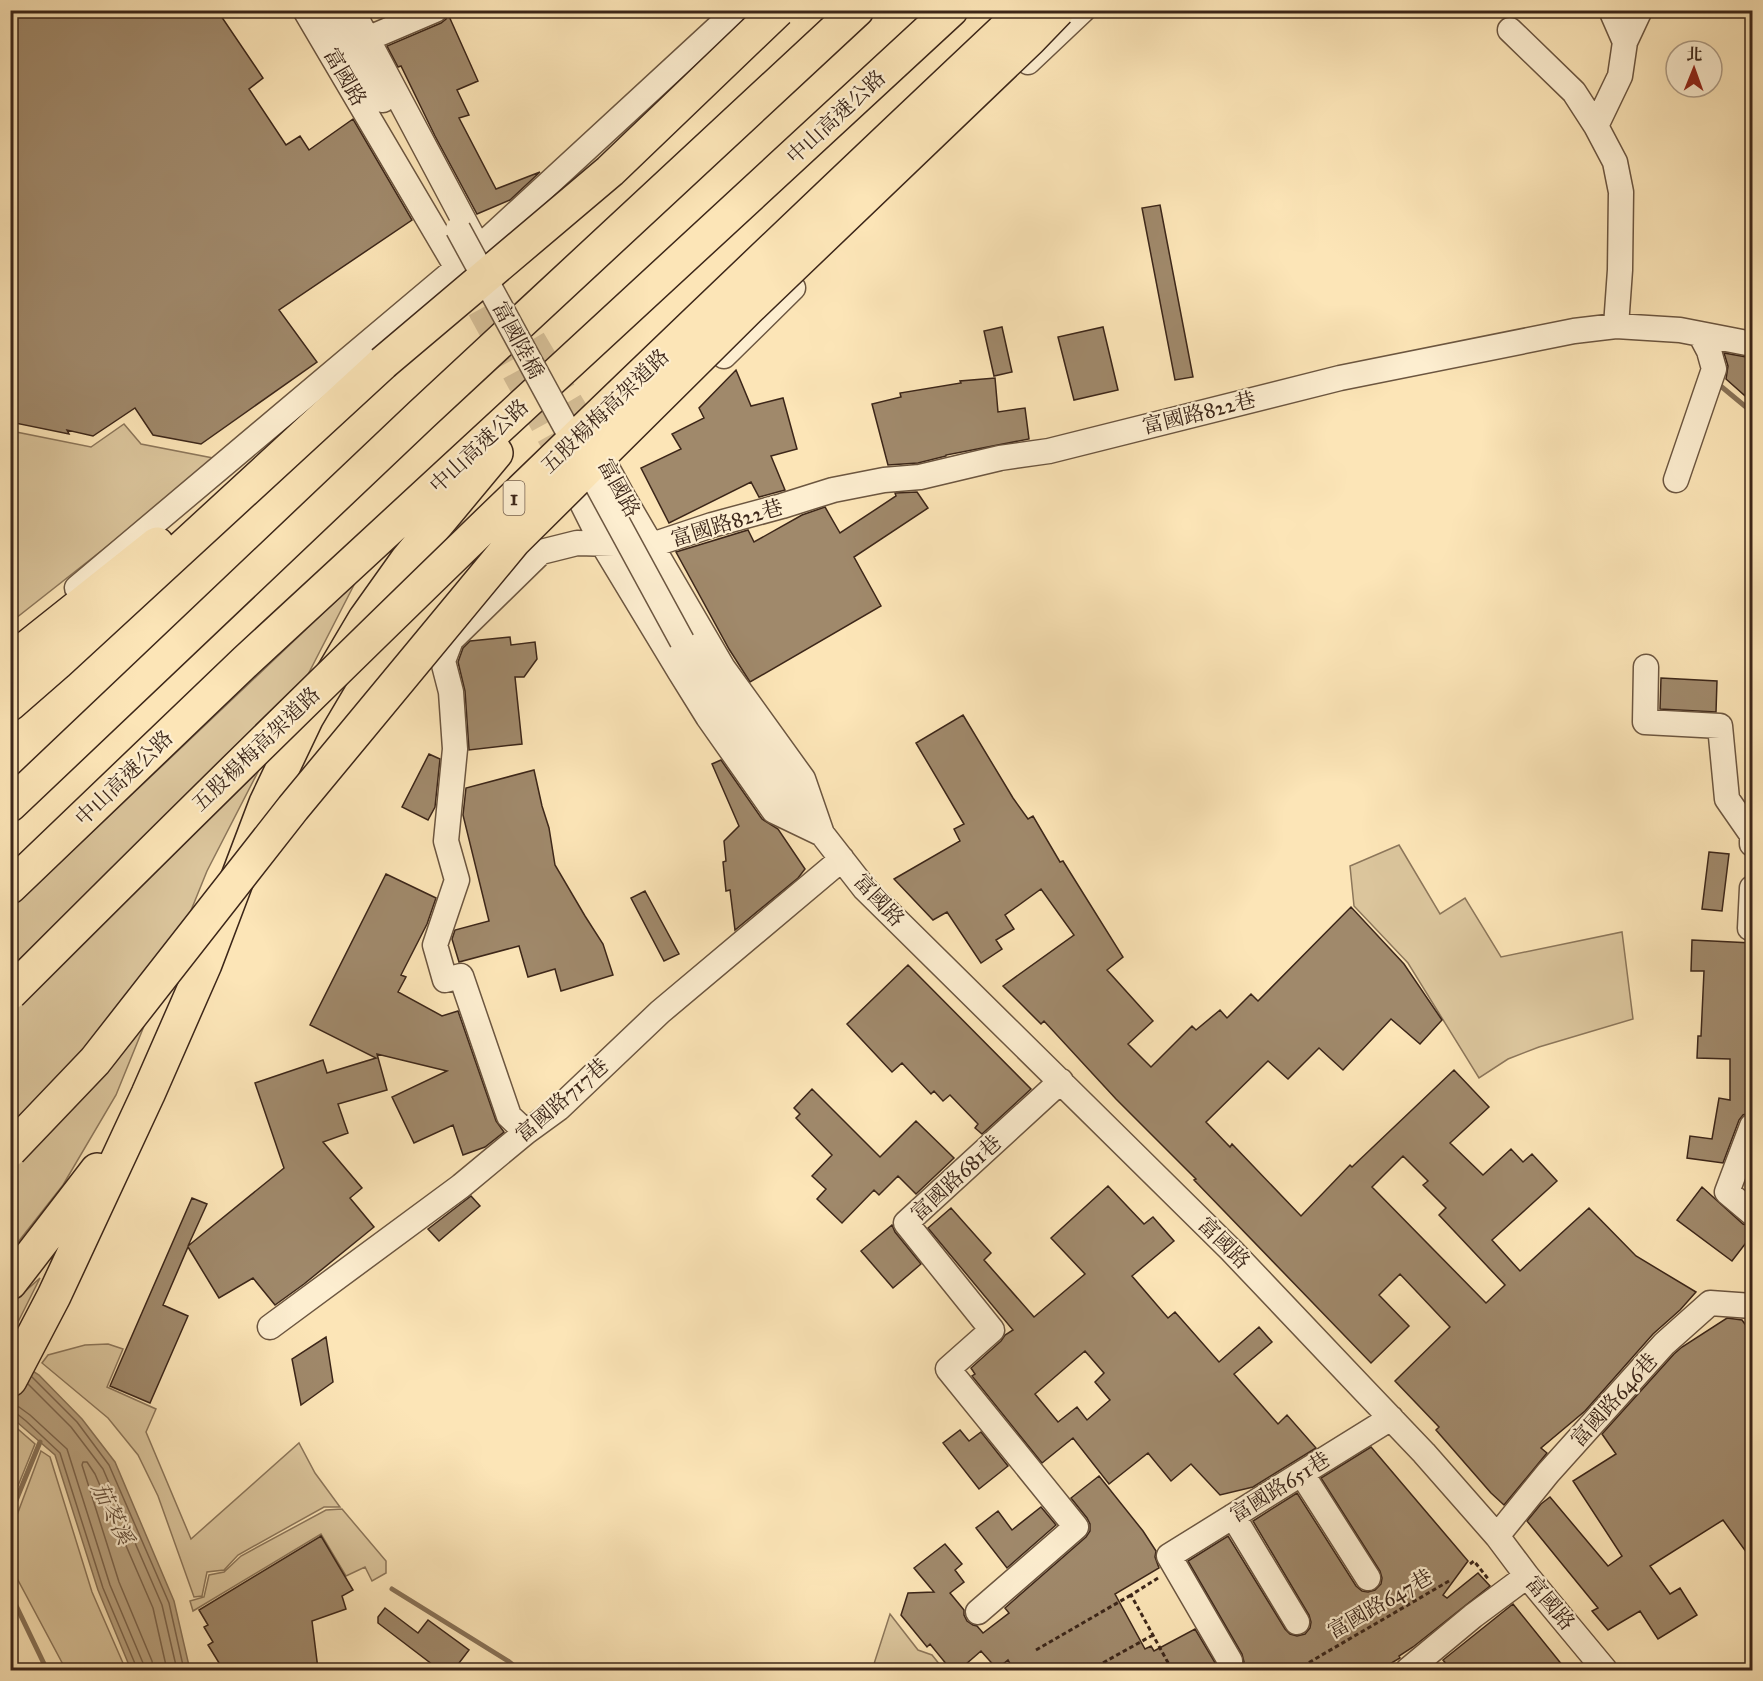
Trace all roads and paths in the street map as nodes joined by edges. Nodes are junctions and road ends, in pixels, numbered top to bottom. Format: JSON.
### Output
{"nodes":[{"id":1,"x":305,"y":10,"type":"edge"},
{"id":2,"x":328,"y":10,"type":"edge"},
{"id":3,"x":337,"y":10,"type":"edge"},
{"id":4,"x":352,"y":10,"type":"edge"},
{"id":5,"x":435,"y":10,"type":"edge"},
{"id":6,"x":736,"y":10,"type":"edge"},
{"id":7,"x":778,"y":10,"type":"edge"},
{"id":8,"x":857,"y":10,"type":"edge"},
{"id":9,"x":951,"y":10,"type":"edge"},
{"id":10,"x":1025,"y":10,"type":"edge"},
{"id":11,"x":1058,"y":10,"type":"edge"},
{"id":12,"x":1083,"y":10,"type":"edge"},
{"id":13,"x":1611,"y":10,"type":"edge"},
{"id":14,"x":1640,"y":10,"type":"edge"},
{"id":15,"x":1510,"y":30,"type":"dead end"},
{"id":16,"x":367,"y":39,"type":"junction"},
{"id":17,"x":1625,"y":42,"type":"junction"},
{"id":18,"x":1596,"y":126,"type":"junction"},
{"id":19,"x":413,"y":148,"type":"junction"},
{"id":20,"x":458,"y":229,"type":"joint"},
{"id":21,"x":479,"y":249,"type":"junction"},
{"id":22,"x":457,"y":268,"type":"junction"},
{"id":23,"x":1616,"y":326,"type":"junction"},
{"id":24,"x":1700,"y":334,"type":"junction"},
{"id":25,"x":1752,"y":344,"type":"edge"},
{"id":26,"x":578,"y":355,"type":"junction"},
{"id":27,"x":383,"y":363,"type":"junction"},
{"id":28,"x":421,"y":415,"type":"junction"},
{"id":29,"x":581,"y":420,"type":"tunnel mouth"},
{"id":30,"x":554,"y":446,"type":"tunnel mouth"},
{"id":31,"x":608,"y":469,"type":"junction"},
{"id":32,"x":1676,"y":480,"type":"dead end"},
{"id":33,"x":577,"y":492,"type":"junction"},
{"id":34,"x":602,"y":543,"type":"junction"},
{"id":35,"x":652,"y":545,"type":"junction"},
{"id":36,"x":26,"y":631,"type":"dead end"},
{"id":37,"x":682,"y":640,"type":"joint"},
{"id":38,"x":10,"y":661,"type":"edge"},
{"id":39,"x":1646,"y":667,"type":"dead end"},
{"id":40,"x":10,"y":704,"type":"edge"},
{"id":41,"x":10,"y":779,"type":"edge"},
{"id":42,"x":10,"y":805,"type":"edge"},
{"id":43,"x":822,"y":834,"type":"junction"},
{"id":44,"x":1752,"y":844,"type":"edge"},
{"id":45,"x":842,"y":859,"type":"junction"},
{"id":46,"x":10,"y":887,"type":"edge"},
{"id":47,"x":1752,"y":888,"type":"edge"},
{"id":48,"x":1752,"y":928,"type":"edge"},
{"id":49,"x":10,"y":993,"type":"edge"},
{"id":50,"x":1061,"y":1081,"type":"junction"},
{"id":51,"x":148,"y":1094,"type":"junction"},
{"id":52,"x":1752,"y":1126,"type":"edge"},
{"id":53,"x":526,"y":1132,"type":"junction"},
{"id":54,"x":10,"y":1150,"type":"edge"},
{"id":55,"x":1752,"y":1214,"type":"edge"},
{"id":56,"x":10,"y":1283,"type":"edge"},
{"id":57,"x":1752,"y":1306,"type":"edge"},
{"id":58,"x":270,"y":1327,"type":"dead end"},
{"id":59,"x":10,"y":1380,"type":"edge"},
{"id":60,"x":1391,"y":1418,"type":"junction"},
{"id":61,"x":1302,"y":1473,"type":"junction"},
{"id":62,"x":1233,"y":1516,"type":"junction"},
{"id":63,"x":1497,"y":1536,"type":"junction"},
{"id":64,"x":1166,"y":1566,"type":"junction"},
{"id":65,"x":1527,"y":1576,"type":"junction"},
{"id":66,"x":1368,"y":1578,"type":"dead end"},
{"id":67,"x":1449,"y":1581,"type":"dead end"},
{"id":68,"x":1131,"y":1595,"type":"junction"},
{"id":69,"x":978,"y":1612,"type":"dead end"},
{"id":70,"x":1297,"y":1622,"type":"dead end"},
{"id":71,"x":1153,"y":1635,"type":"junction"},
{"id":72,"x":1035,"y":1650,"type":"dead end"},
{"id":73,"x":1230,"y":1661,"type":"dead end"},
{"id":74,"x":1090,"y":1671,"type":"edge"},
{"id":75,"x":1173,"y":1671,"type":"edge"},
{"id":76,"x":1296,"y":1671,"type":"edge"},
{"id":77,"x":1408,"y":1671,"type":"edge"},
{"id":78,"x":1605,"y":1671,"type":"edge"}],
"edges":[{"from":1,"to":22,"type":"street","name":"富國路"},
{"from":2,"to":19,"type":"street","name":"富國路"},
{"from":3,"to":19,"type":"street","name":"富國路"},
{"from":4,"to":16,"type":"street","name":"富國路"},
{"from":5,"to":16,"type":"street"},
{"from":6,"to":21,"type":"street"},
{"from":7,"to":27,"type":"highway","bridge":true},
{"from":8,"to":28,"type":"highway"},
{"from":9,"to":26,"type":"highway","name":"中山高速公路"},
{"from":10,"to":49,"type":"highway","name":"五股楊梅高架道路","number":"1","bridge":true},
{"from":11,"to":54,"type":"highway","bridge":true},
{"from":12,"to":31,"type":"street"},
{"from":13,"to":17,"type":"street"},
{"from":14,"to":17,"type":"street"},
{"from":15,"to":18,"type":"street"},
{"from":16,"to":21,"type":"street","name":"富國路"},
{"from":17,"to":18,"type":"street"},
{"from":18,"to":23,"type":"street"},
{"from":19,"to":20,"type":"street","name":"富國路"},
{"from":20,"to":37,"type":"street","name":"富國陸橋","bridge":true},
{"from":21,"to":22,"type":"street"},
{"from":22,"to":36,"type":"street"},
{"from":23,"to":24,"type":"street","name":"富國路822巷"},
{"from":23,"to":35,"type":"street","name":"富國路822巷"},
{"from":24,"to":25,"type":"street","name":"富國路822巷"},
{"from":24,"to":32,"type":"street"},
{"from":26,"to":46,"type":"highway","name":"中山高速公路"},
{"from":26,"to":51,"type":"highway"},
{"from":27,"to":38,"type":"highway"},
{"from":27,"to":40,"type":"highway"},
{"from":28,"to":41,"type":"highway"},
{"from":28,"to":42,"type":"highway"},
{"from":29,"to":31,"type":"street","name":"富國路"},
{"from":30,"to":33,"type":"street","name":"富國路"},
{"from":31,"to":33,"type":"street"},
{"from":31,"to":35,"type":"street","name":"富國路"},
{"from":33,"to":34,"type":"street","name":"富國路"},
{"from":34,"to":35,"type":"street"},
{"from":34,"to":43,"type":"street","name":"富國路"},
{"from":34,"to":53,"type":"street"},
{"from":35,"to":43,"type":"street","name":"富國路"},
{"from":37,"to":43,"type":"street","name":"富國路"},
{"from":39,"to":44,"type":"street"},
{"from":43,"to":45,"type":"street","name":"富國路"},
{"from":45,"to":50,"type":"street","name":"富國路"},
{"from":45,"to":53,"type":"street","name":"富國路717巷"},
{"from":47,"to":48,"type":"street"},
{"from":50,"to":60,"type":"street","name":"富國路"},
{"from":50,"to":69,"type":"street","name":"富國路681巷"},
{"from":51,"to":56,"type":"highway"},
{"from":51,"to":59,"type":"highway"},
{"from":52,"to":55,"type":"street"},
{"from":53,"to":58,"type":"street","name":"富國路717巷"},
{"from":57,"to":63,"type":"street","name":"富國路646巷"},
{"from":60,"to":61,"type":"street","name":"富國路651巷"},
{"from":60,"to":63,"type":"street","name":"富國路"},
{"from":61,"to":62,"type":"street","name":"富國路651巷"},
{"from":61,"to":66,"type":"street"},
{"from":62,"to":64,"type":"street","name":"富國路651巷"},
{"from":62,"to":70,"type":"street"},
{"from":63,"to":65,"type":"street","name":"富國路"},
{"from":64,"to":68,"type":"path"},
{"from":64,"to":73,"type":"street"},
{"from":65,"to":77,"type":"street"},
{"from":65,"to":78,"type":"street","name":"富國路"},
{"from":67,"to":76,"type":"path","name":"富國路647巷"},
{"from":68,"to":71,"type":"path"},
{"from":68,"to":72,"type":"path"},
{"from":71,"to":74,"type":"path"},
{"from":71,"to":75,"type":"path"}]}
